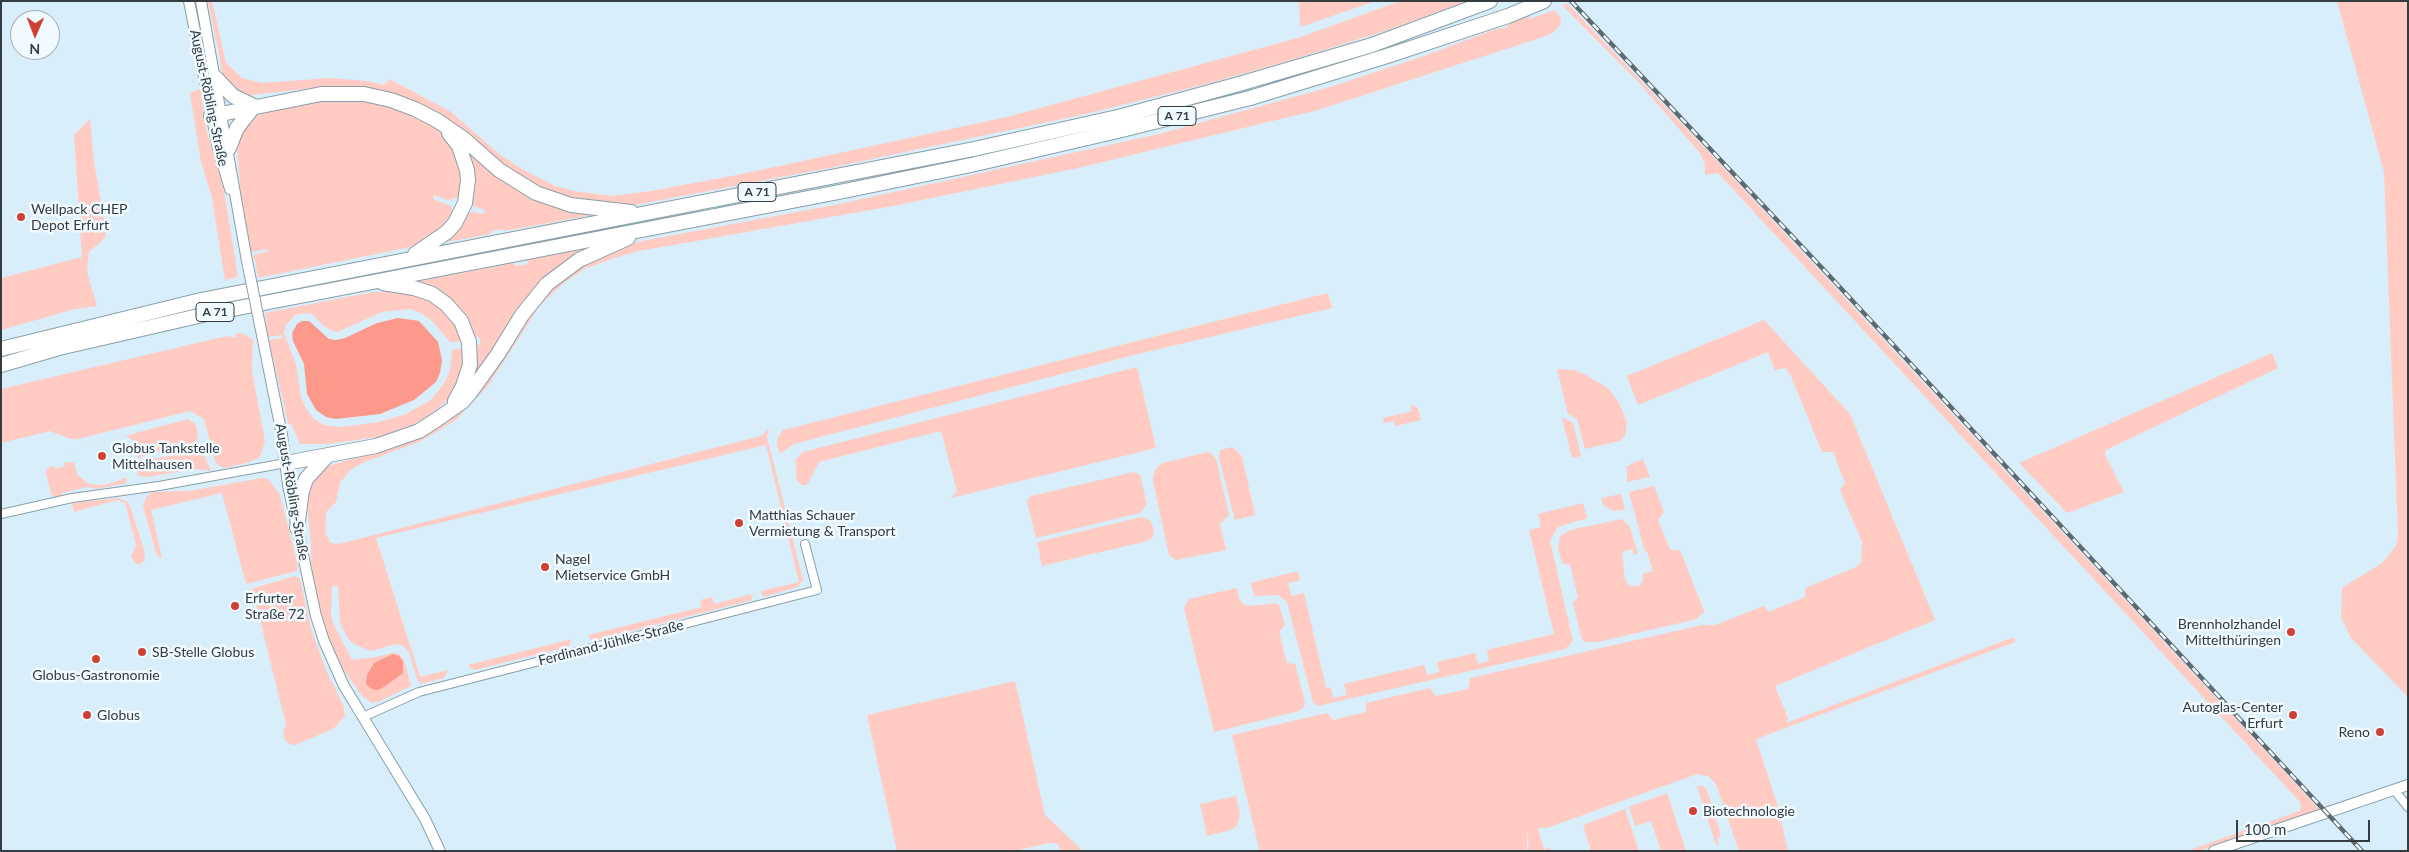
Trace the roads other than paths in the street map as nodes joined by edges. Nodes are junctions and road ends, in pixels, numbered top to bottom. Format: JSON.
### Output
{"nodes":[{"id":1,"x":189,"y":1,"type":"edge"},
{"id":2,"x":201,"y":1,"type":"edge"},
{"id":3,"x":1490,"y":1,"type":"edge"},
{"id":4,"x":1544,"y":1,"type":"edge"},
{"id":5,"x":216,"y":78,"type":"junction"},
{"id":6,"x":254,"y":106,"type":"junction"},
{"id":7,"x":216,"y":115,"type":"junction"},
{"id":8,"x":438,"y":121,"type":"junction"},
{"id":9,"x":229,"y":148,"type":"junction"},
{"id":10,"x":644,"y":214,"type":"junction"},
{"id":11,"x":240,"y":224,"type":"junction"},
{"id":12,"x":644,"y":230,"type":"junction"},
{"id":13,"x":405,"y":260,"type":"junction"},
{"id":14,"x":372,"y":281,"type":"junction"},
{"id":15,"x":1,"y":349,"type":"edge"},
{"id":16,"x":1,"y":364,"type":"edge"},
{"id":17,"x":453,"y":406,"type":"junction"},
{"id":18,"x":326,"y":457,"type":"junction"},
{"id":19,"x":286,"y":463,"type":"junction"},
{"id":20,"x":1,"y":514,"type":"edge"},
{"id":21,"x":297,"y":528,"type":"junction"},
{"id":22,"x":805,"y":544,"type":"dead end"},
{"id":23,"x":362,"y":717,"type":"junction"},
{"id":24,"x":2408,"y":785,"type":"edge"},
{"id":25,"x":2394,"y":790,"type":"junction"},
{"id":26,"x":2408,"y":807,"type":"edge"},
{"id":27,"x":440,"y":851,"type":"edge"},
{"id":28,"x":2214,"y":851,"type":"edge"}],
"edges":[{"from":1,"to":7,"type":"street","name":"August-Röbling-Straße"},
{"from":2,"to":5,"type":"street","name":"August-Röbling-Straße"},
{"from":3,"to":10,"type":"highway","number":"A 71"},
{"from":4,"to":12,"type":"highway","number":"A 71"},
{"from":5,"to":6,"type":"highway"},
{"from":5,"to":7,"type":"street","name":"August-Röbling-Straße"},
{"from":6,"to":7,"type":"highway"},
{"from":6,"to":8,"type":"highway"},
{"from":6,"to":9,"type":"highway"},
{"from":7,"to":9,"type":"street","name":"August-Röbling-Straße"},
{"from":7,"to":11,"type":"street","name":"August-Röbling-Straße"},
{"from":8,"to":10,"type":"highway"},
{"from":8,"to":13,"type":"highway"},
{"from":9,"to":11,"type":"street","name":"August-Röbling-Straße"},
{"from":10,"to":13,"type":"highway","number":"A 71"},
{"from":11,"to":19,"type":"street","name":"August-Röbling-Straße","bridge":true},
{"from":12,"to":14,"type":"highway","number":"A 71"},
{"from":12,"to":17,"type":"highway"},
{"from":13,"to":15,"type":"highway","number":"A 71"},
{"from":14,"to":16,"type":"highway","number":"A 71"},
{"from":14,"to":17,"type":"highway"},
{"from":17,"to":18,"type":"highway"},
{"from":18,"to":19,"type":"highway"},
{"from":18,"to":21,"type":"highway"},
{"from":19,"to":20,"type":"street"},
{"from":19,"to":21,"type":"street","name":"August-Röbling-Straße"},
{"from":21,"to":23,"type":"street","name":"August-Röbling-Straße"},
{"from":22,"to":23,"type":"street","name":"Ferdinand-Jühlke-Straße"},
{"from":23,"to":27,"type":"street","name":"August-Röbling-Straße"},
{"from":24,"to":25,"type":"street"},
{"from":25,"to":26,"type":"street"},
{"from":25,"to":28,"type":"street"}]}
